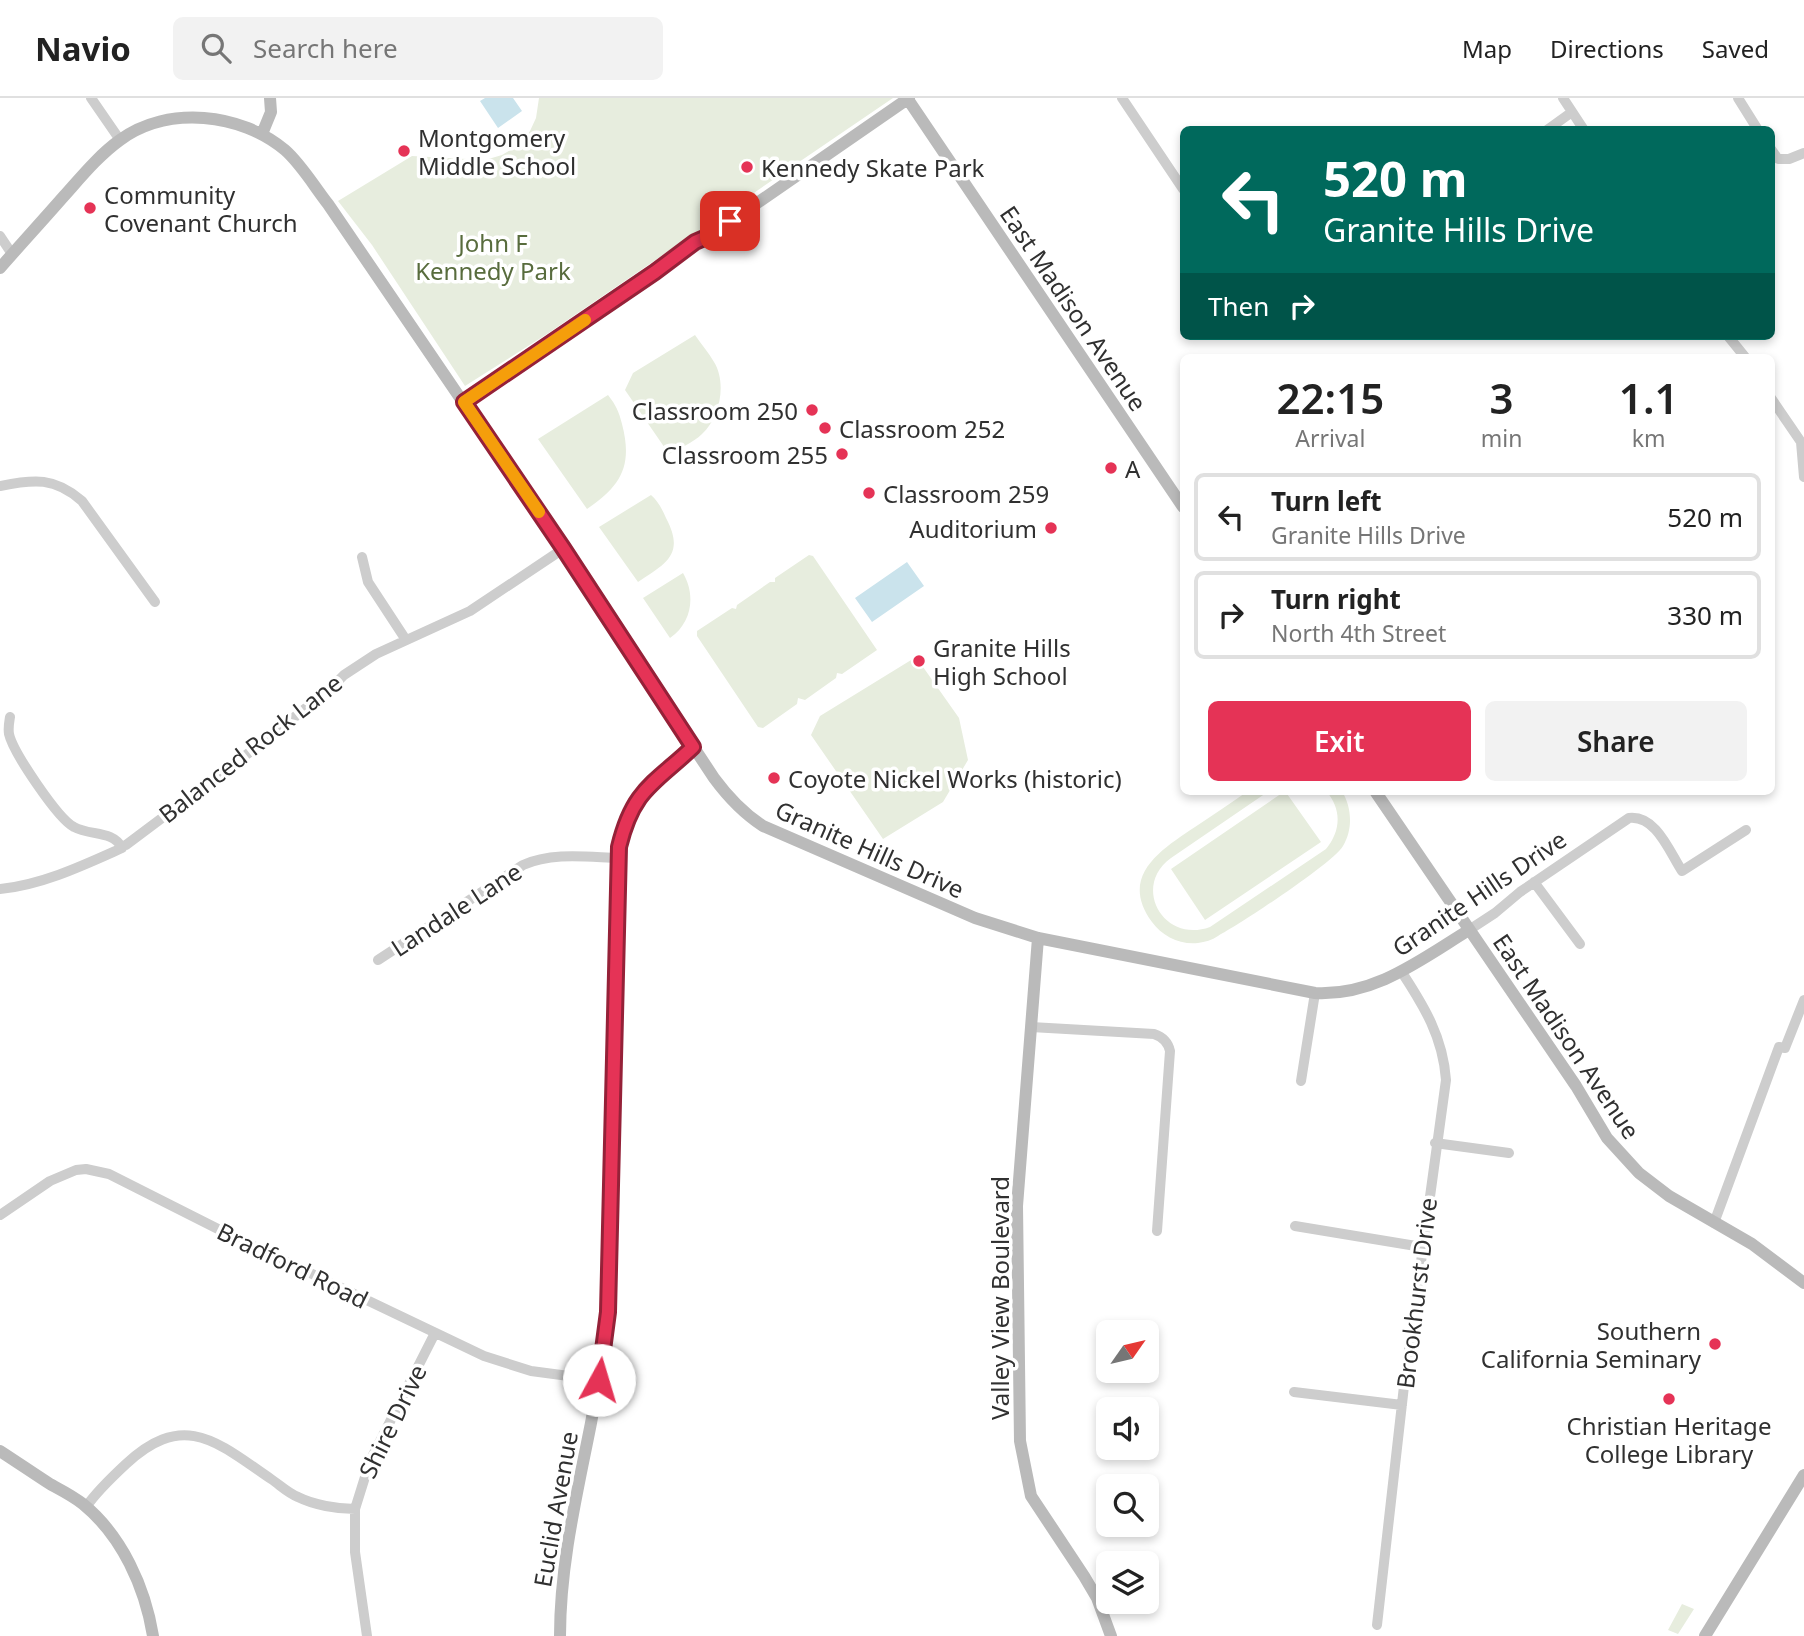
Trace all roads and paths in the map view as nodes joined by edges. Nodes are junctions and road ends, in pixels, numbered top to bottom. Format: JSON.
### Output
{"nodes":[{"id":1,"x":91,"y":98,"type":"edge"},
{"id":2,"x":270,"y":98,"type":"edge"},
{"id":3,"x":908,"y":98,"type":"edge"},
{"id":4,"x":1122,"y":98,"type":"edge"},
{"id":5,"x":1563,"y":98,"type":"edge"},
{"id":6,"x":1738,"y":98,"type":"edge"},
{"id":7,"x":1572,"y":112,"type":"junction"},
{"id":8,"x":1553,"y":126,"type":"edge"},
{"id":9,"x":1581,"y":126,"type":"edge"},
{"id":10,"x":1756,"y":126,"type":"edge"},
{"id":11,"x":262,"y":134,"type":"junction"},
{"id":12,"x":120,"y":140,"type":"junction"},
{"id":13,"x":1804,"y":153,"type":"edge"},
{"id":14,"x":1775,"y":156,"type":"edge"},
{"id":15,"x":1180,"y":185,"type":"edge"},
{"id":16,"x":0,"y":236,"type":"edge"},
{"id":17,"x":12,"y":254,"type":"junction"},
{"id":18,"x":0,"y":268,"type":"edge"},
{"id":19,"x":1731,"y":340,"type":"edge"},
{"id":20,"x":1743,"y":354,"type":"edge"},
{"id":21,"x":464,"y":402,"type":"junction"},
{"id":22,"x":1775,"y":404,"type":"edge"},
{"id":23,"x":1804,"y":477,"type":"edge"},
{"id":24,"x":0,"y":486,"type":"edge"},
{"id":25,"x":1180,"y":503,"type":"edge"},
{"id":26,"x":563,"y":548,"type":"junction"},
{"id":27,"x":362,"y":557,"type":"dead end"},
{"id":28,"x":155,"y":602,"type":"dead end"},
{"id":29,"x":406,"y":640,"type":"junction"},
{"id":30,"x":10,"y":717,"type":"dead end"},
{"id":31,"x":693,"y":747,"type":"junction"},
{"id":32,"x":1379,"y":795,"type":"edge"},
{"id":33,"x":1746,"y":830,"type":"dead end"},
{"id":34,"x":124,"y":847,"type":"junction"},
{"id":35,"x":618,"y":858,"type":"junction"},
{"id":36,"x":1534,"y":882,"type":"junction"},
{"id":37,"x":0,"y":888,"type":"edge"},
{"id":38,"x":1469,"y":930,"type":"junction"},
{"id":39,"x":1038,"y":938,"type":"junction"},
{"id":40,"x":1580,"y":944,"type":"dead end"},
{"id":41,"x":378,"y":960,"type":"dead end"},
{"id":42,"x":1401,"y":971,"type":"junction"},
{"id":43,"x":1315,"y":993,"type":"junction"},
{"id":44,"x":1804,"y":1000,"type":"edge"},
{"id":45,"x":1031,"y":1027,"type":"junction"},
{"id":46,"x":1301,"y":1081,"type":"dead end"},
{"id":47,"x":1435,"y":1143,"type":"junction"},
{"id":48,"x":1509,"y":1153,"type":"dead end"},
{"id":49,"x":0,"y":1215,"type":"edge"},
{"id":50,"x":1714,"y":1223,"type":"junction"},
{"id":51,"x":1295,"y":1226,"type":"dead end"},
{"id":52,"x":1157,"y":1231,"type":"dead end"},
{"id":53,"x":1422,"y":1247,"type":"junction"},
{"id":54,"x":1804,"y":1283,"type":"edge"},
{"id":55,"x":435,"y":1333,"type":"junction"},
{"id":56,"x":599,"y":1380,"type":"junction"},
{"id":57,"x":1294,"y":1392,"type":"dead end"},
{"id":58,"x":1402,"y":1405,"type":"junction"},
{"id":59,"x":0,"y":1451,"type":"edge"},
{"id":60,"x":1804,"y":1475,"type":"edge"},
{"id":61,"x":86,"y":1507,"type":"junction"},
{"id":62,"x":355,"y":1509,"type":"junction"},
{"id":63,"x":1377,"y":1625,"type":"dead end"},
{"id":64,"x":153,"y":1636,"type":"edge"},
{"id":65,"x":367,"y":1636,"type":"edge"},
{"id":66,"x":560,"y":1636,"type":"edge"},
{"id":67,"x":1111,"y":1636,"type":"edge"},
{"id":68,"x":1705,"y":1636,"type":"edge"}],
"edges":[{"from":1,"to":12,"type":"street"},
{"from":2,"to":11,"type":"street"},
{"from":3,"to":21,"type":"street"},
{"from":3,"to":25,"type":"street","name":"East Madison Avenue"},
{"from":4,"to":15,"type":"street"},
{"from":5,"to":7,"type":"street"},
{"from":6,"to":10,"type":"street"},
{"from":7,"to":8,"type":"street"},
{"from":7,"to":9,"type":"street"},
{"from":11,"to":12,"type":"street","name":"Granite Hills Drive"},
{"from":11,"to":21,"type":"street","name":"Granite Hills Drive"},
{"from":12,"to":17,"type":"street","name":"Granite Hills Drive"},
{"from":13,"to":14,"type":"street"},
{"from":16,"to":17,"type":"street"},
{"from":17,"to":18,"type":"street","name":"Granite Hills Drive"},
{"from":19,"to":20,"type":"street"},
{"from":21,"to":26,"type":"street","name":"Granite Hills Drive"},
{"from":22,"to":23,"type":"street"},
{"from":24,"to":28,"type":"street"},
{"from":26,"to":29,"type":"street","name":"Balanced Rock Lane"},
{"from":26,"to":31,"type":"street","name":"Granite Hills Drive"},
{"from":27,"to":29,"type":"street"},
{"from":29,"to":34,"type":"street","name":"Balanced Rock Lane"},
{"from":30,"to":34,"type":"street"},
{"from":31,"to":35,"type":"street","name":"Euclid Avenue"},
{"from":31,"to":39,"type":"street","name":"Granite Hills Drive"},
{"from":32,"to":38,"type":"street","name":"East Madison Avenue"},
{"from":33,"to":36,"type":"street","name":"Granite Hills Drive"},
{"from":34,"to":37,"type":"street","name":"Balanced Rock Lane"},
{"from":35,"to":41,"type":"street","name":"Landale Lane"},
{"from":35,"to":56,"type":"street","name":"Euclid Avenue"},
{"from":36,"to":38,"type":"street","name":"Granite Hills Drive"},
{"from":36,"to":40,"type":"street"},
{"from":38,"to":42,"type":"street","name":"Granite Hills Drive"},
{"from":38,"to":50,"type":"street","name":"East Madison Avenue"},
{"from":39,"to":43,"type":"street","name":"Granite Hills Drive"},
{"from":39,"to":45,"type":"street","name":"Valley View Boulevard"},
{"from":42,"to":43,"type":"street","name":"Granite Hills Drive"},
{"from":42,"to":47,"type":"street","name":"Brookhurst Drive"},
{"from":43,"to":46,"type":"street"},
{"from":44,"to":50,"type":"street"},
{"from":45,"to":52,"type":"street"},
{"from":45,"to":67,"type":"street","name":"Valley View Boulevard"},
{"from":47,"to":48,"type":"street"},
{"from":47,"to":53,"type":"street","name":"Brookhurst Drive"},
{"from":49,"to":55,"type":"street","name":"Bradford Road"},
{"from":50,"to":54,"type":"street","name":"East Madison Avenue"},
{"from":51,"to":53,"type":"street"},
{"from":53,"to":58,"type":"street","name":"Brookhurst Drive"},
{"from":55,"to":56,"type":"street","name":"Bradford Road"},
{"from":55,"to":62,"type":"street","name":"Shire Drive"},
{"from":56,"to":66,"type":"street","name":"Euclid Avenue"},
{"from":57,"to":58,"type":"street"},
{"from":58,"to":63,"type":"street","name":"Brookhurst Drive"},
{"from":59,"to":61,"type":"street"},
{"from":60,"to":68,"type":"street"},
{"from":61,"to":62,"type":"street"},
{"from":61,"to":64,"type":"street"},
{"from":62,"to":65,"type":"street","name":"Shire Drive"}]}
